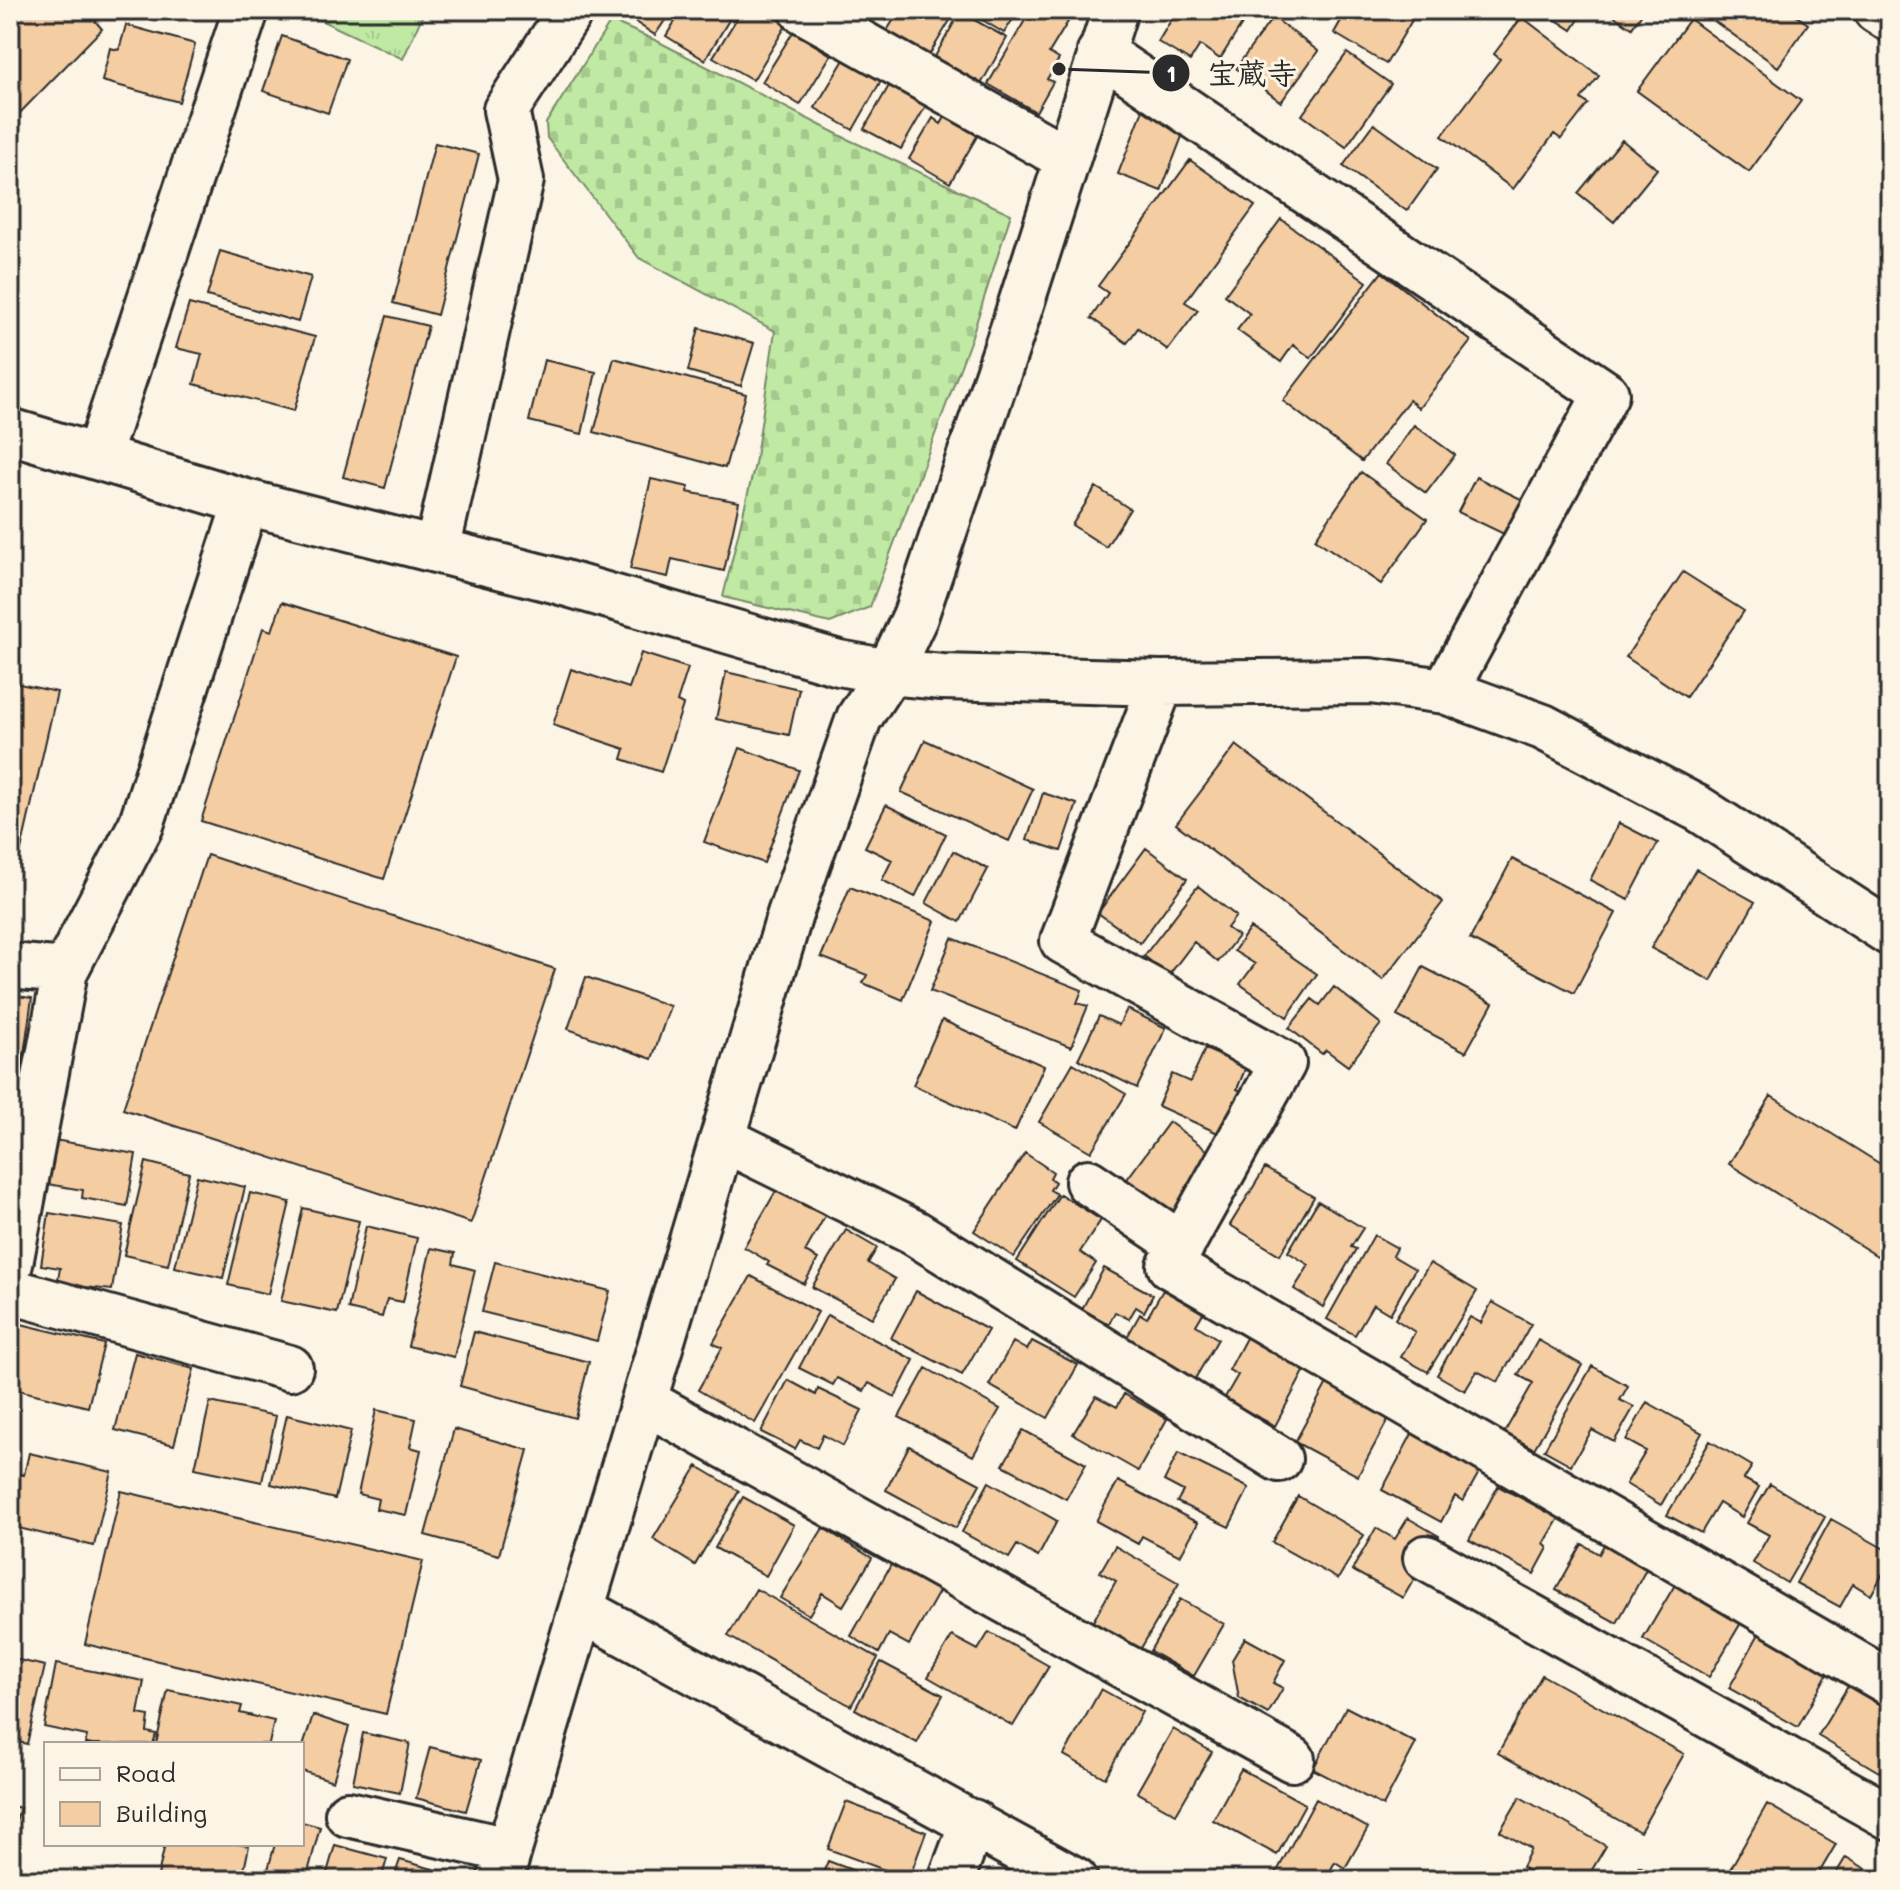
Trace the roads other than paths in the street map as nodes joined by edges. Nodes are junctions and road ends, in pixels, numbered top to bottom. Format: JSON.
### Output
{"nodes":[{"id":1,"x":246,"y":10,"type":"edge"},
{"id":2,"x":571,"y":10,"type":"edge"},
{"id":3,"x":802,"y":10,"type":"edge"},
{"id":4,"x":1876,"y":10,"type":"edge"},
{"id":5,"x":1890,"y":19,"type":"edge"},
{"id":6,"x":1107,"y":22,"type":"edge"},
{"id":7,"x":1066,"y":158,"type":"junction"},
{"id":8,"x":10,"y":431,"type":"edge"},
{"id":9,"x":98,"y":456,"type":"junction"},
{"id":10,"x":246,"y":502,"type":"junction"},
{"id":11,"x":437,"y":550,"type":"junction"},
{"id":12,"x":889,"y":672,"type":"junction"},
{"id":13,"x":1161,"y":683,"type":"junction"},
{"id":14,"x":1445,"y":691,"type":"junction"},
{"id":15,"x":1890,"y":933,"type":"edge"},
{"id":16,"x":10,"y":966,"type":"edge"},
{"id":17,"x":65,"y":971,"type":"junction"},
{"id":18,"x":723,"y":1139,"type":"junction"},
{"id":19,"x":1088,"y":1182,"type":"dead end"},
{"id":20,"x":1182,"y":1245,"type":"junction"},
{"id":21,"x":10,"y":1264,"type":"edge"},
{"id":22,"x":10,"y":1291,"type":"edge"},
{"id":23,"x":290,"y":1368,"type":"dead end"},
{"id":24,"x":644,"y":1401,"type":"junction"},
{"id":25,"x":1279,"y":1459,"type":"dead end"},
{"id":26,"x":1426,"y":1558,"type":"dead end"},
{"id":27,"x":582,"y":1610,"type":"junction"},
{"id":28,"x":1890,"y":1683,"type":"edge"},
{"id":29,"x":1292,"y":1759,"type":"dead end"},
{"id":30,"x":348,"y":1814,"type":"dead end"},
{"id":31,"x":1890,"y":1817,"type":"edge"},
{"id":32,"x":973,"y":1822,"type":"junction"},
{"id":33,"x":504,"y":1865,"type":"edge"},
{"id":34,"x":951,"y":1880,"type":"edge"},
{"id":35,"x":1075,"y":1880,"type":"edge"}],
"edges":[{"from":1,"to":9,"type":"street"},
{"from":2,"to":11,"type":"street"},
{"from":3,"to":7,"type":"street"},
{"from":4,"to":5,"type":"street"},
{"from":6,"to":7,"type":"street"},
{"from":6,"to":14,"type":"street"},
{"from":7,"to":12,"type":"street"},
{"from":8,"to":9,"type":"street"},
{"from":9,"to":10,"type":"street"},
{"from":10,"to":11,"type":"street"},
{"from":10,"to":17,"type":"street"},
{"from":11,"to":12,"type":"street"},
{"from":12,"to":13,"type":"street"},
{"from":12,"to":18,"type":"street"},
{"from":13,"to":14,"type":"street"},
{"from":13,"to":20,"type":"street"},
{"from":14,"to":15,"type":"street"},
{"from":16,"to":17,"type":"street"},
{"from":17,"to":21,"type":"street"},
{"from":18,"to":24,"type":"street"},
{"from":18,"to":25,"type":"street"},
{"from":19,"to":20,"type":"street"},
{"from":20,"to":28,"type":"street"},
{"from":22,"to":23,"type":"street"},
{"from":24,"to":27,"type":"street"},
{"from":24,"to":29,"type":"street"},
{"from":26,"to":31,"type":"street"},
{"from":27,"to":32,"type":"street"},
{"from":27,"to":33,"type":"street"},
{"from":30,"to":33,"type":"street"},
{"from":32,"to":34,"type":"street"},
{"from":32,"to":35,"type":"street"}]}
